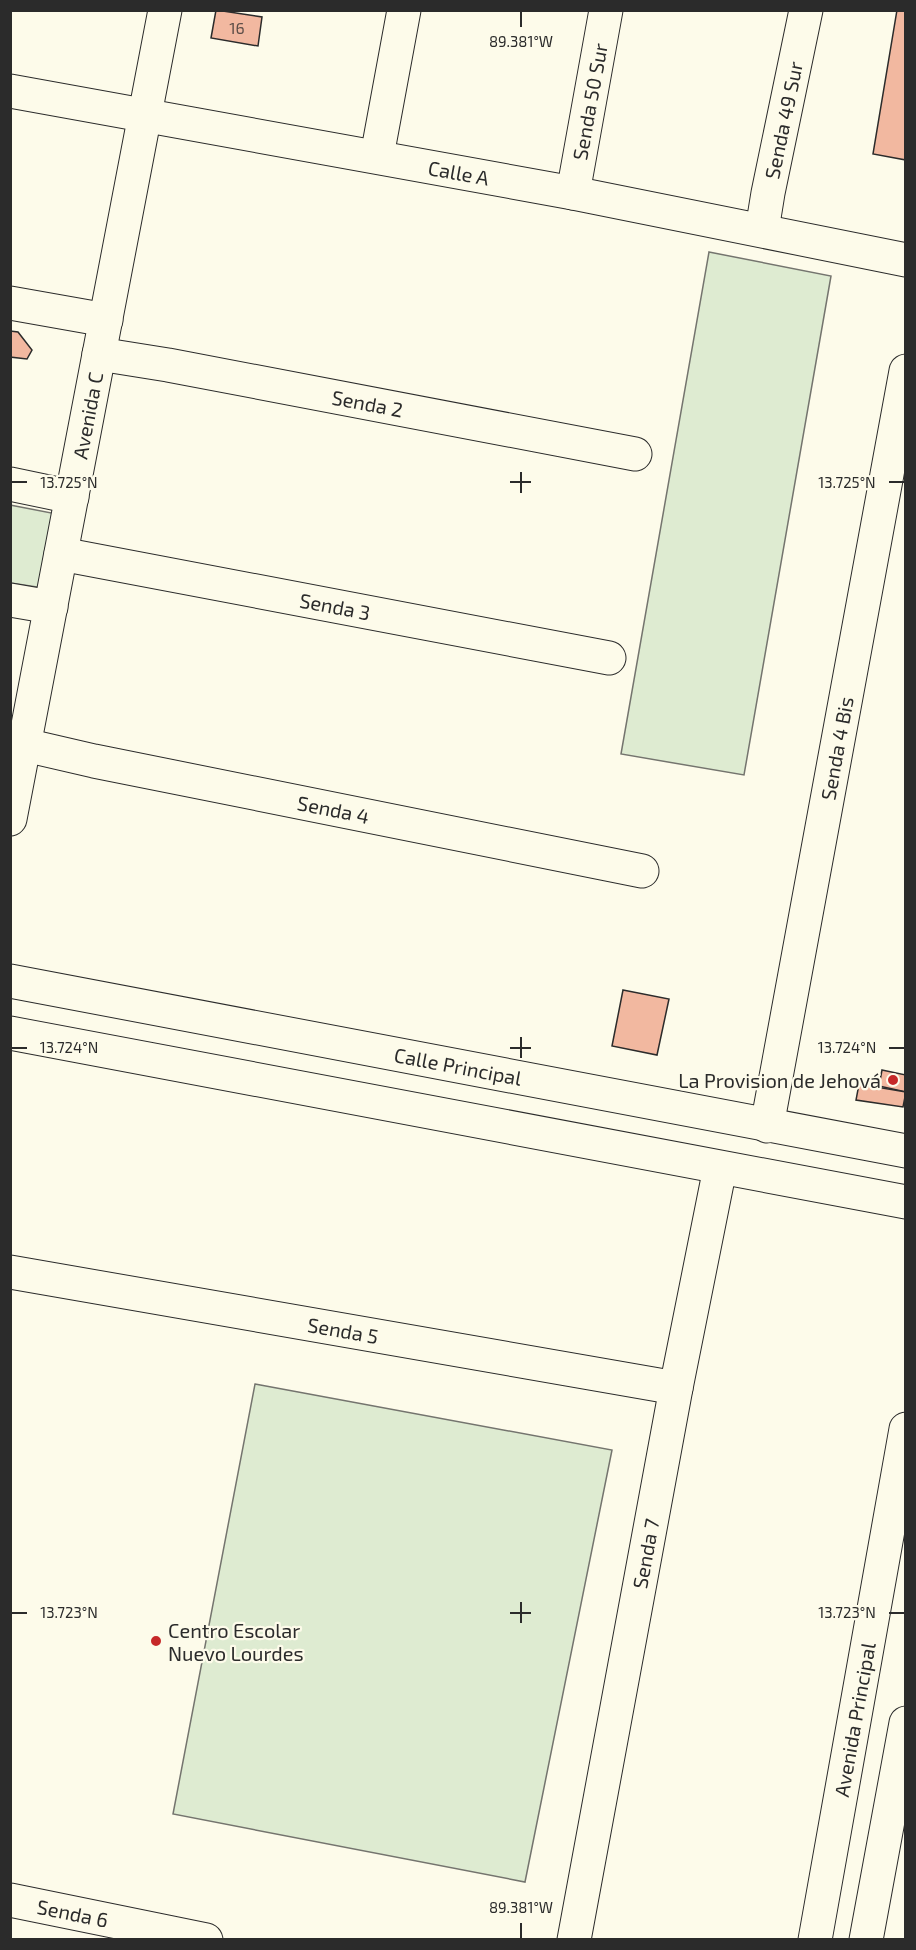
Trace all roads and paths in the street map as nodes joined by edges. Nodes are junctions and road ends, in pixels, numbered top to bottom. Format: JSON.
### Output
{"nodes":[{"id":1,"x":165,"y":10,"type":"edge"},
{"id":2,"x":404,"y":10,"type":"edge"},
{"id":3,"x":606,"y":10,"type":"edge"},
{"id":4,"x":806,"y":10,"type":"edge"},
{"id":5,"x":10,"y":91,"type":"edge"},
{"id":6,"x":145,"y":114,"type":"junction"},
{"id":7,"x":376,"y":156,"type":"junction"},
{"id":8,"x":573,"y":192,"type":"junction"},
{"id":9,"x":762,"y":230,"type":"junction"},
{"id":10,"x":906,"y":260,"type":"edge"},
{"id":11,"x":10,"y":303,"type":"edge"},
{"id":12,"x":106,"y":320,"type":"junction"},
{"id":13,"x":99,"y":354,"type":"junction"},
{"id":14,"x":906,"y":371,"type":"edge"},
{"id":15,"x":635,"y":454,"type":"dead end"},
{"id":16,"x":10,"y":484,"type":"edge"},
{"id":17,"x":72,"y":497,"type":"junction"},
{"id":18,"x":61,"y":554,"type":"junction"},
{"id":19,"x":10,"y":600,"type":"edge"},
{"id":20,"x":51,"y":607,"type":"junction"},
{"id":21,"x":609,"y":658,"type":"dead end"},
{"id":22,"x":25,"y":745,"type":"junction"},
{"id":23,"x":14,"y":785,"type":"edge"},
{"id":24,"x":10,"y":819,"type":"edge"},
{"id":25,"x":642,"y":871,"type":"dead end"},
{"id":26,"x":10,"y":981,"type":"edge"},
{"id":27,"x":10,"y":1034,"type":"edge"},
{"id":28,"x":767,"y":1125,"type":"junction"},
{"id":29,"x":906,"y":1151,"type":"edge"},
{"id":30,"x":720,"y":1168,"type":"junction"},
{"id":31,"x":906,"y":1202,"type":"edge"},
{"id":32,"x":10,"y":1272,"type":"edge"},
{"id":33,"x":676,"y":1388,"type":"junction"},
{"id":34,"x":906,"y":1429,"type":"edge"},
{"id":35,"x":906,"y":1723,"type":"edge"},
{"id":36,"x":893,"y":1857,"type":"edge"},
{"id":37,"x":10,"y":1900,"type":"edge"},
{"id":38,"x":206,"y":1940,"type":"edge"},
{"id":39,"x":574,"y":1940,"type":"edge"},
{"id":40,"x":815,"y":1940,"type":"edge"},
{"id":41,"x":866,"y":1940,"type":"edge"}],
"edges":[{"from":1,"to":6,"type":"street","name":"Avenida C"},
{"from":2,"to":7,"type":"street"},
{"from":3,"to":8,"type":"street","name":"Senda 50 Sur"},
{"from":4,"to":9,"type":"street","name":"Senda 49 Sur"},
{"from":5,"to":6,"type":"street","name":"Calle A"},
{"from":6,"to":7,"type":"street","name":"Calle A"},
{"from":6,"to":12,"type":"street","name":"Avenida C"},
{"from":7,"to":8,"type":"street","name":"Calle A"},
{"from":8,"to":9,"type":"street","name":"Calle A"},
{"from":9,"to":10,"type":"street","name":"Calle A"},
{"from":11,"to":12,"type":"street"},
{"from":12,"to":13,"type":"street","name":"Avenida C"},
{"from":13,"to":15,"type":"street","name":"Senda 2"},
{"from":13,"to":17,"type":"street","name":"Avenida C"},
{"from":14,"to":28,"type":"street","name":"Senda 4 Bis"},
{"from":16,"to":17,"type":"street"},
{"from":17,"to":18,"type":"street","name":"Avenida C"},
{"from":18,"to":20,"type":"street","name":"Avenida C"},
{"from":18,"to":21,"type":"street","name":"Senda 3"},
{"from":19,"to":20,"type":"street"},
{"from":20,"to":22,"type":"street","name":"Avenida C"},
{"from":22,"to":23,"type":"street","name":"Avenida C"},
{"from":22,"to":25,"type":"street","name":"Senda 4"},
{"from":23,"to":24,"type":"street","name":"Avenida C"},
{"from":26,"to":28,"type":"street","name":"Calle Principal"},
{"from":27,"to":30,"type":"street"},
{"from":28,"to":29,"type":"street","name":"Calle Principal"},
{"from":30,"to":31,"type":"street"},
{"from":30,"to":33,"type":"street","name":"Senda 7"},
{"from":32,"to":33,"type":"street","name":"Senda 5"},
{"from":33,"to":39,"type":"street","name":"Senda 7"},
{"from":34,"to":40,"type":"street","name":"Avenida Principal"},
{"from":35,"to":36,"type":"street"},
{"from":36,"to":41,"type":"street"},
{"from":37,"to":38,"type":"street","name":"Senda 6"}]}
